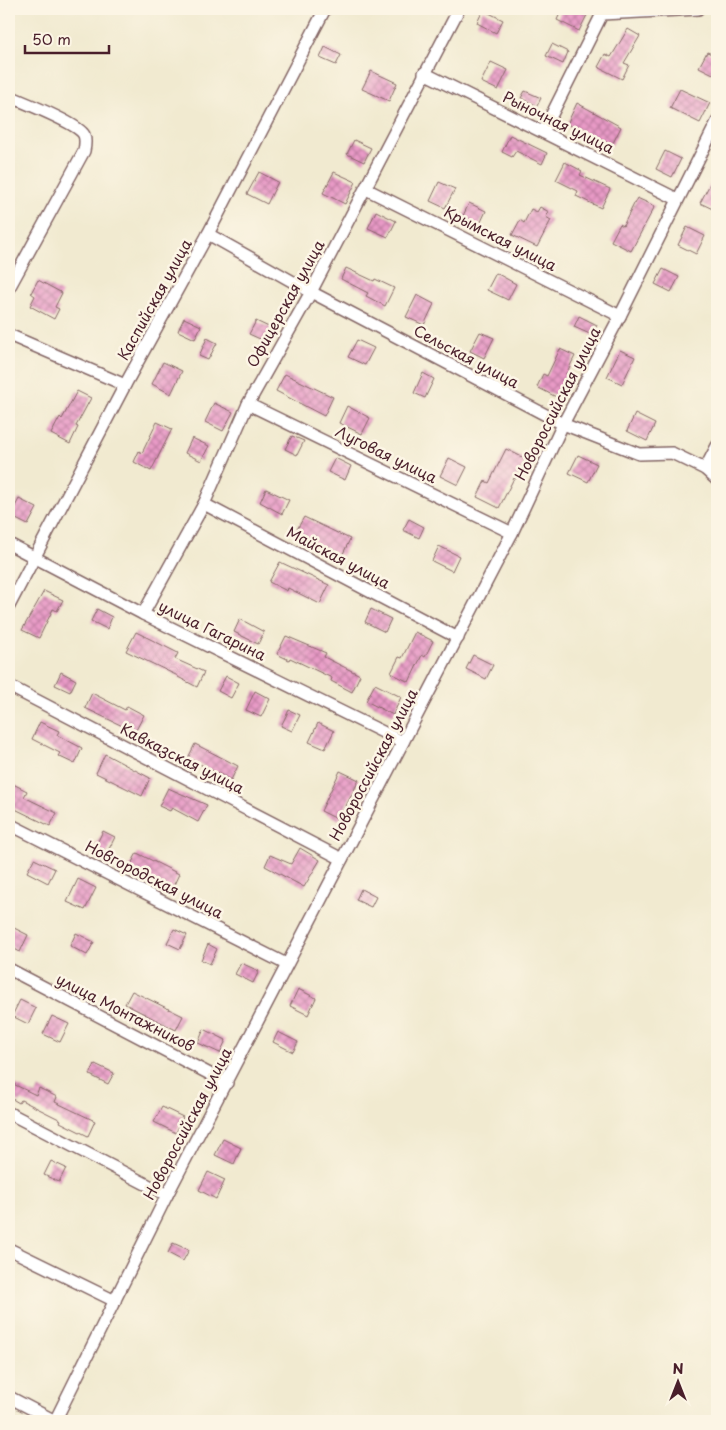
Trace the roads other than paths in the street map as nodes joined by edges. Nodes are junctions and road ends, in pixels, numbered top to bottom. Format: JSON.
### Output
{"nodes":[{"id":1,"x":325,"y":9,"type":"edge"},
{"id":2,"x":459,"y":9,"type":"edge"},
{"id":3,"x":698,"y":9,"type":"edge"},
{"id":4,"x":424,"y":73,"type":"junction"},
{"id":5,"x":9,"y":96,"type":"edge"},
{"id":6,"x":717,"y":122,"type":"edge"},
{"id":7,"x":543,"y":132,"type":"junction"},
{"id":8,"x":366,"y":188,"type":"junction"},
{"id":9,"x":677,"y":199,"type":"junction"},
{"id":10,"x":208,"y":234,"type":"junction"},
{"id":11,"x":9,"y":288,"type":"edge"},
{"id":12,"x":311,"y":292,"type":"junction"},
{"id":13,"x":620,"y":316,"type":"junction"},
{"id":14,"x":9,"y":335,"type":"edge"},
{"id":15,"x":125,"y":386,"type":"junction"},
{"id":16,"x":248,"y":404,"type":"junction"},
{"id":17,"x":562,"y":424,"type":"junction"},
{"id":18,"x":717,"y":446,"type":"edge"},
{"id":19,"x":705,"y":469,"type":"junction"},
{"id":20,"x":717,"y":480,"type":"edge"},
{"id":21,"x":204,"y":504,"type":"junction"},
{"id":22,"x":512,"y":533,"type":"junction"},
{"id":23,"x":9,"y":544,"type":"edge"},
{"id":24,"x":34,"y":557,"type":"junction"},
{"id":25,"x":9,"y":606,"type":"edge"},
{"id":26,"x":142,"y":614,"type":"junction"},
{"id":27,"x":458,"y":638,"type":"junction"},
{"id":28,"x":9,"y":686,"type":"edge"},
{"id":29,"x":403,"y":742,"type":"junction"},
{"id":30,"x":9,"y":824,"type":"edge"},
{"id":31,"x":342,"y":859,"type":"junction"},
{"id":32,"x":286,"y":964,"type":"junction"},
{"id":33,"x":9,"y":969,"type":"edge"},
{"id":34,"x":227,"y":1083,"type":"junction"},
{"id":35,"x":9,"y":1113,"type":"edge"},
{"id":36,"x":167,"y":1195,"type":"junction"},
{"id":37,"x":9,"y":1249,"type":"edge"},
{"id":38,"x":115,"y":1301,"type":"junction"},
{"id":39,"x":9,"y":1397,"type":"edge"},
{"id":40,"x":56,"y":1421,"type":"edge"}],
"edges":[{"from":1,"to":10,"type":"street","name":"Каспийская улица"},
{"from":2,"to":4,"type":"street","name":"Офицерская улица"},
{"from":3,"to":7,"type":"street"},
{"from":4,"to":7,"type":"street","name":"Рыночная улица"},
{"from":4,"to":8,"type":"street","name":"Офицерская улица"},
{"from":5,"to":11,"type":"street"},
{"from":6,"to":9,"type":"street","name":"Новороссийская улица"},
{"from":7,"to":9,"type":"street","name":"Рыночная улица"},
{"from":8,"to":12,"type":"street","name":"Офицерская улица"},
{"from":8,"to":13,"type":"street","name":"Крымская улица"},
{"from":9,"to":13,"type":"street","name":"Новороссийская улица"},
{"from":10,"to":12,"type":"street","name":"Сельская улица"},
{"from":10,"to":15,"type":"street","name":"Каспийская улица"},
{"from":12,"to":16,"type":"street","name":"Офицерская улица"},
{"from":12,"to":17,"type":"street","name":"Сельская улица"},
{"from":13,"to":17,"type":"street","name":"Новороссийская улица"},
{"from":14,"to":15,"type":"street"},
{"from":15,"to":24,"type":"street","name":"Каспийская улица"},
{"from":16,"to":21,"type":"street","name":"Офицерская улица"},
{"from":16,"to":22,"type":"street","name":"Луговая улица"},
{"from":17,"to":19,"type":"street","name":"Сельская улица"},
{"from":17,"to":22,"type":"street","name":"Новороссийская улица"},
{"from":18,"to":19,"type":"street"},
{"from":19,"to":20,"type":"street","name":"Сельская улица"},
{"from":21,"to":26,"type":"street","name":"Офицерская улица"},
{"from":21,"to":27,"type":"street","name":"Майская улица"},
{"from":22,"to":27,"type":"street","name":"Новороссийская улица"},
{"from":23,"to":24,"type":"street","name":"улица Гагарина"},
{"from":24,"to":25,"type":"street","name":"Каспийская улица"},
{"from":24,"to":26,"type":"street","name":"улица Гагарина"},
{"from":26,"to":29,"type":"street","name":"улица Гагарина"},
{"from":27,"to":29,"type":"street","name":"Новороссийская улица"},
{"from":28,"to":31,"type":"street","name":"Кавказская улица"},
{"from":29,"to":31,"type":"street","name":"Новороссийская улица"},
{"from":30,"to":32,"type":"street","name":"Новгородская улица"},
{"from":31,"to":32,"type":"street","name":"Новороссийская улица"},
{"from":32,"to":34,"type":"street","name":"Новороссийская улица"},
{"from":33,"to":34,"type":"street","name":"улица Монтажников"},
{"from":34,"to":36,"type":"street","name":"Новороссийская улица"},
{"from":35,"to":36,"type":"street"},
{"from":36,"to":38,"type":"street","name":"Новороссийская улица"},
{"from":37,"to":38,"type":"street"},
{"from":38,"to":40,"type":"street","name":"Новороссийская улица"},
{"from":39,"to":40,"type":"street"}]}
